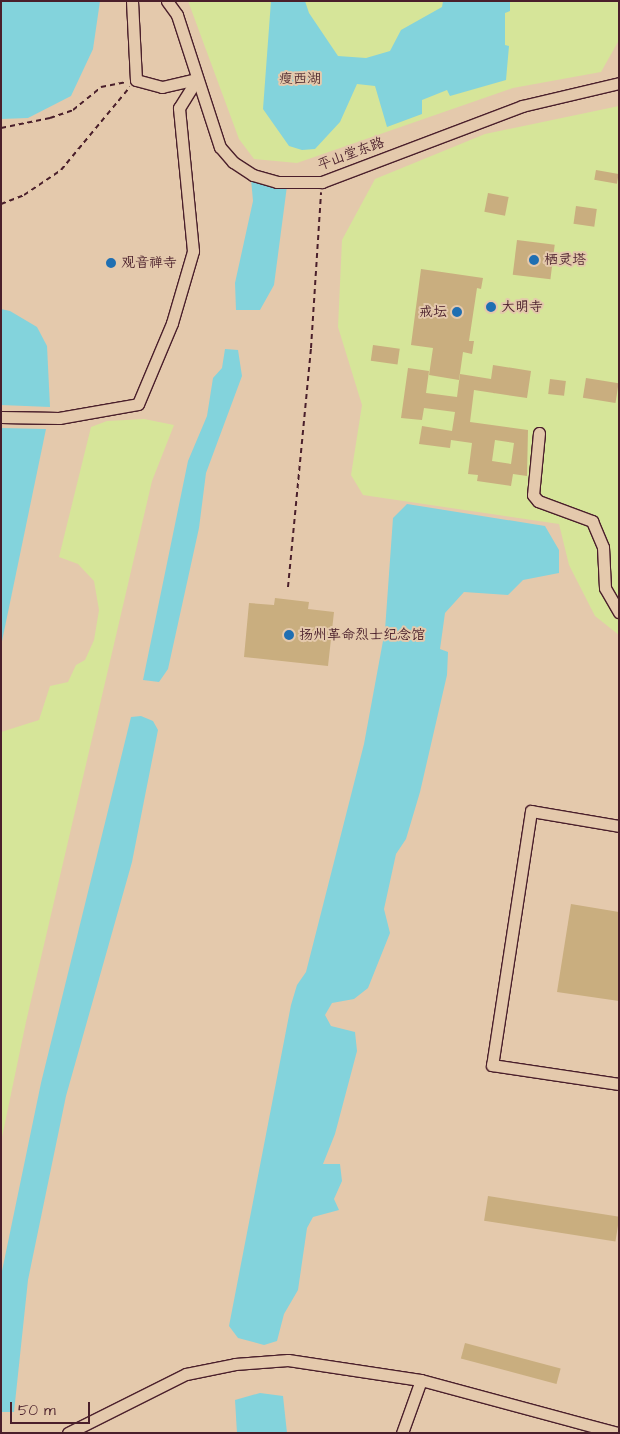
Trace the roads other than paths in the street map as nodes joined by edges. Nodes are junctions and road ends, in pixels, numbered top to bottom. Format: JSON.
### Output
{"nodes":[{"id":1,"x":132,"y":1,"type":"edge"},
{"id":2,"x":167,"y":1,"type":"edge"},
{"id":3,"x":197,"y":79,"type":"junction"},
{"id":4,"x":619,"y":83,"type":"edge"},
{"id":5,"x":1,"y":417,"type":"edge"},
{"id":6,"x":539,"y":433,"type":"dead end"},
{"id":7,"x":619,"y":612,"type":"edge"},
{"id":8,"x":619,"y":826,"type":"edge"},
{"id":9,"x":619,"y":1084,"type":"edge"},
{"id":10,"x":421,"y":1380,"type":"junction"},
{"id":11,"x":68,"y":1433,"type":"edge"},
{"id":12,"x":402,"y":1433,"type":"edge"},
{"id":13,"x":618,"y":1433,"type":"edge"}],
"edges":[{"from":1,"to":3,"type":"street"},
{"from":2,"to":3,"type":"street","name":"平山堂东路"},
{"from":3,"to":4,"type":"street","name":"平山堂东路"},
{"from":3,"to":5,"type":"street"},
{"from":6,"to":7,"type":"street"},
{"from":8,"to":9,"type":"street"},
{"from":10,"to":11,"type":"street"},
{"from":10,"to":12,"type":"street"},
{"from":10,"to":13,"type":"street"}]}
